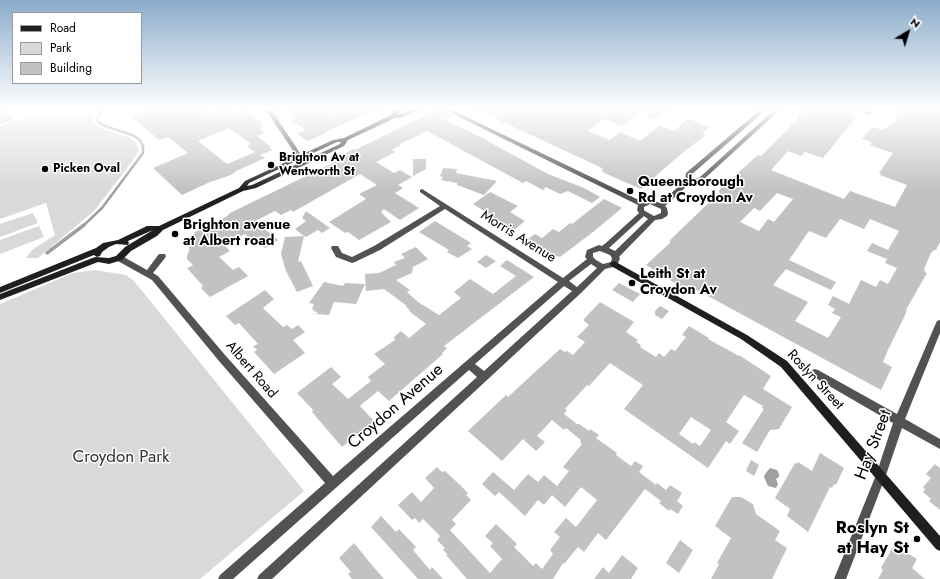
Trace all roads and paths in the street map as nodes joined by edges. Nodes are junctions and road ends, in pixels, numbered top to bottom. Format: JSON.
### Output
{"nodes":[{"id":1,"x":286,"y":136,"type":"edge"},
{"id":2,"x":352,"y":136,"type":"edge"},
{"id":3,"x":502,"y":136,"type":"edge"},
{"id":4,"x":748,"y":136,"type":"edge"},
{"id":5,"x":732,"y":137,"type":"joint"},
{"id":6,"x":346,"y":139,"type":"junction"},
{"id":7,"x":742,"y":141,"type":"junction"},
{"id":8,"x":300,"y":157,"type":"junction"},
{"id":9,"x":306,"y":162,"type":"junction"},
{"id":10,"x":688,"y":182,"type":"junction"},
{"id":11,"x":241,"y":189,"type":"junction"},
{"id":12,"x":422,"y":191,"type":"dead end"},
{"id":13,"x":642,"y":204,"type":"junction"},
{"id":14,"x":444,"y":206,"type":"junction"},
{"id":15,"x":662,"y":206,"type":"junction"},
{"id":16,"x":643,"y":214,"type":"junction"},
{"id":17,"x":653,"y":218,"type":"junction"},
{"id":18,"x":160,"y":228,"type":"junction"},
{"id":19,"x":120,"y":242,"type":"junction"},
{"id":20,"x":335,"y":248,"type":"dead end"},
{"id":21,"x":128,"y":249,"type":"junction"},
{"id":22,"x":603,"y":249,"type":"junction"},
{"id":23,"x":98,"y":254,"type":"junction"},
{"id":24,"x":162,"y":256,"type":"dead end"},
{"id":25,"x":119,"y":258,"type":"junction"},
{"id":26,"x":591,"y":260,"type":"junction"},
{"id":27,"x":615,"y":260,"type":"junction"},
{"id":28,"x":602,"y":267,"type":"junction"},
{"id":29,"x":149,"y":274,"type":"junction"},
{"id":30,"x":564,"y":281,"type":"junction"},
{"id":31,"x":0,"y":290,"type":"edge"},
{"id":32,"x":578,"y":291,"type":"junction"},
{"id":33,"x":0,"y":297,"type":"edge"},
{"id":34,"x":940,"y":323,"type":"edge"},
{"id":35,"x":469,"y":365,"type":"junction"},
{"id":36,"x":815,"y":373,"type":"dead end"},
{"id":37,"x":484,"y":377,"type":"junction"},
{"id":38,"x":900,"y":421,"type":"junction"},
{"id":39,"x":940,"y":444,"type":"edge"},
{"id":40,"x":881,"y":475,"type":"junction"},
{"id":41,"x":333,"y":484,"type":"junction"},
{"id":42,"x":940,"y":545,"type":"edge"},
{"id":43,"x":224,"y":579,"type":"edge"},
{"id":44,"x":263,"y":579,"type":"edge"},
{"id":45,"x":840,"y":579,"type":"edge"}],
"edges":[{"from":1,"to":8,"type":"street"},
{"from":2,"to":6,"type":"main road"},
{"from":3,"to":13,"type":"street"},
{"from":4,"to":7,"type":"street"},
{"from":5,"to":7,"type":"street"},
{"from":5,"to":10,"type":"street"},
{"from":6,"to":8,"type":"main road"},
{"from":6,"to":9,"type":"main road"},
{"from":7,"to":10,"type":"street"},
{"from":8,"to":9,"type":"street"},
{"from":8,"to":11,"type":"main road"},
{"from":9,"to":11,"type":"main road"},
{"from":10,"to":15,"type":"street"},
{"from":11,"to":18,"type":"main road"},
{"from":12,"to":14,"type":"street","name":"Morris Avenue"},
{"from":13,"to":15,"type":"street"},
{"from":13,"to":16,"type":"street"},
{"from":14,"to":20,"type":"street"},
{"from":14,"to":30,"type":"street","name":"Morris Avenue"},
{"from":15,"to":17,"type":"street"},
{"from":16,"to":17,"type":"street"},
{"from":16,"to":22,"type":"street"},
{"from":17,"to":27,"type":"street"},
{"from":18,"to":19,"type":"main road"},
{"from":18,"to":21,"type":"main road"},
{"from":19,"to":21,"type":"main road"},
{"from":19,"to":23,"type":"main road"},
{"from":21,"to":25,"type":"main road"},
{"from":22,"to":26,"type":"street"},
{"from":22,"to":27,"type":"street"},
{"from":23,"to":25,"type":"main road"},
{"from":23,"to":31,"type":"main road"},
{"from":23,"to":33,"type":"main road"},
{"from":24,"to":29,"type":"street"},
{"from":25,"to":29,"type":"street","name":"Albert Road"},
{"from":26,"to":28,"type":"street"},
{"from":26,"to":30,"type":"street","name":"Croydon Avenue"},
{"from":27,"to":28,"type":"street"},
{"from":27,"to":40,"type":"main road","name":"Roslyn Street"},
{"from":28,"to":32,"type":"street"},
{"from":29,"to":41,"type":"street","name":"Albert Road"},
{"from":30,"to":32,"type":"street","name":"Morris Avenue"},
{"from":30,"to":35,"type":"street","name":"Croydon Avenue"},
{"from":32,"to":37,"type":"street"},
{"from":34,"to":38,"type":"street","name":"Hay Street"},
{"from":35,"to":37,"type":"street"},
{"from":35,"to":41,"type":"street","name":"Croydon Avenue"},
{"from":36,"to":38,"type":"street"},
{"from":37,"to":44,"type":"street"},
{"from":38,"to":39,"type":"street"},
{"from":38,"to":40,"type":"street","name":"Hay Street"},
{"from":40,"to":42,"type":"main road","name":"Roslyn Street"},
{"from":40,"to":45,"type":"street","name":"Hay Street"},
{"from":41,"to":43,"type":"street","name":"Croydon Avenue"}]}
